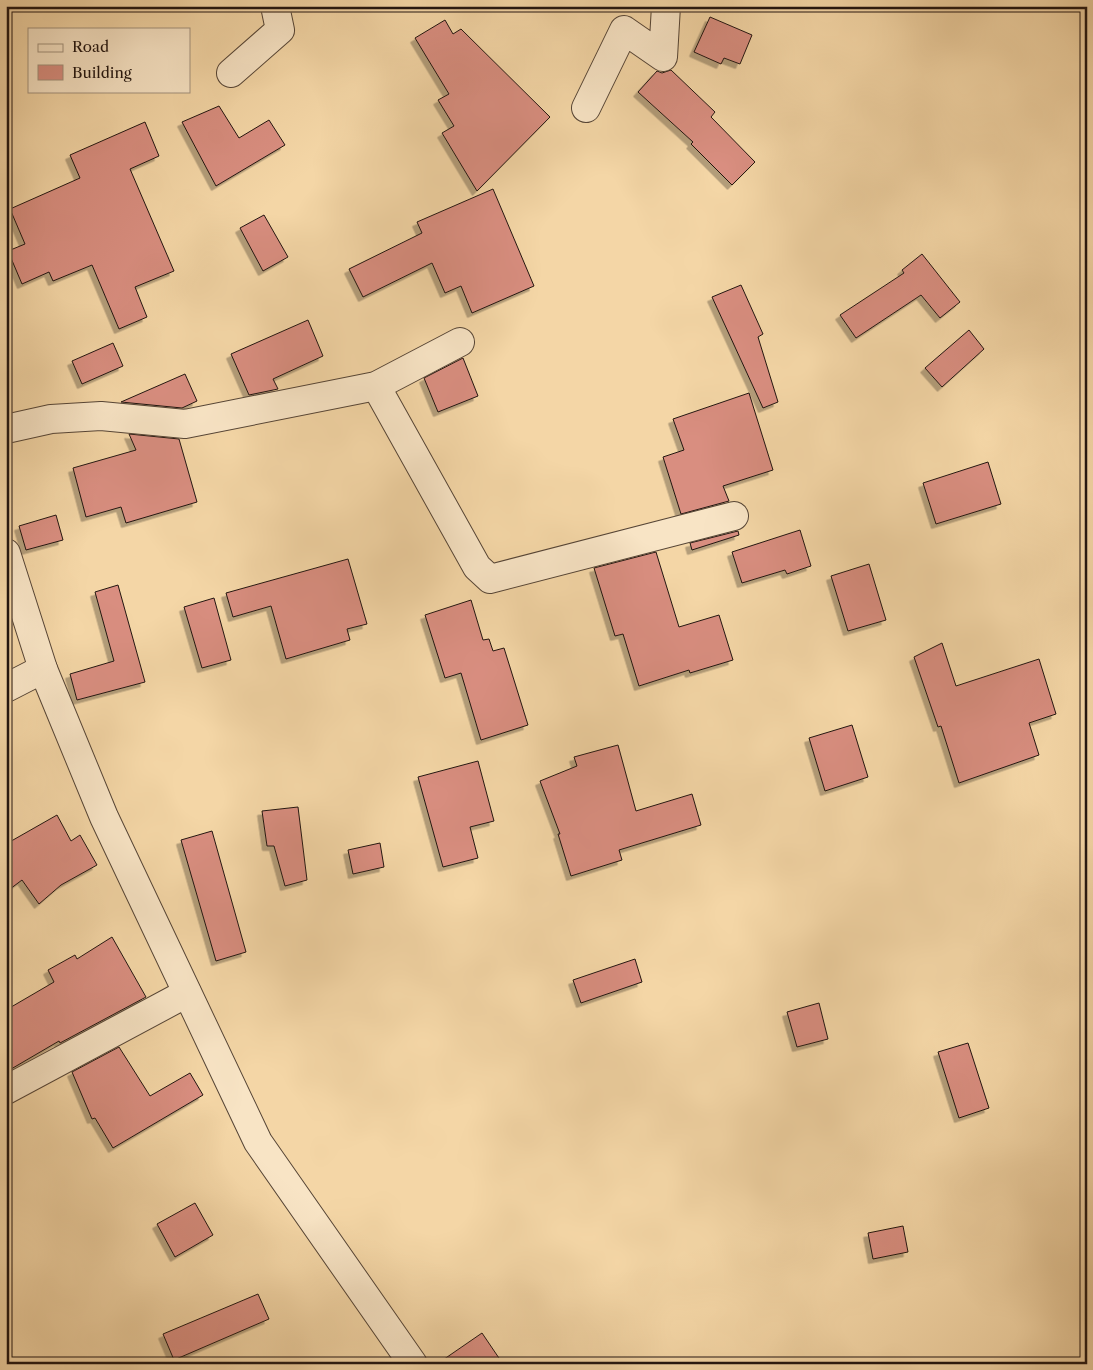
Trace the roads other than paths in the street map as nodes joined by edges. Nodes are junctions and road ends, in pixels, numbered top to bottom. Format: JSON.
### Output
{"nodes":[{"id":1,"x":274,"y":6,"type":"edge"},
{"id":2,"x":666,"y":6,"type":"edge"},
{"id":3,"x":231,"y":74,"type":"dead end"},
{"id":4,"x":586,"y":108,"type":"dead end"},
{"id":5,"x":460,"y":342,"type":"dead end"},
{"id":6,"x":376,"y":386,"type":"junction"},
{"id":7,"x":6,"y":429,"type":"edge"},
{"id":8,"x":734,"y":516,"type":"dead end"},
{"id":9,"x":6,"y":553,"type":"edge"},
{"id":10,"x":43,"y":669,"type":"junction"},
{"id":11,"x":6,"y":688,"type":"edge"},
{"id":12,"x":187,"y":993,"type":"junction"},
{"id":13,"x":6,"y":1090,"type":"edge"},
{"id":14,"x":413,"y":1364,"type":"edge"}],
"edges":[{"from":1,"to":3,"type":"street"},
{"from":2,"to":4,"type":"street"},
{"from":5,"to":6,"type":"street"},
{"from":6,"to":7,"type":"street"},
{"from":6,"to":8,"type":"street"},
{"from":9,"to":10,"type":"street"},
{"from":10,"to":11,"type":"street"},
{"from":10,"to":12,"type":"street"},
{"from":12,"to":13,"type":"street"},
{"from":12,"to":14,"type":"street"}]}
